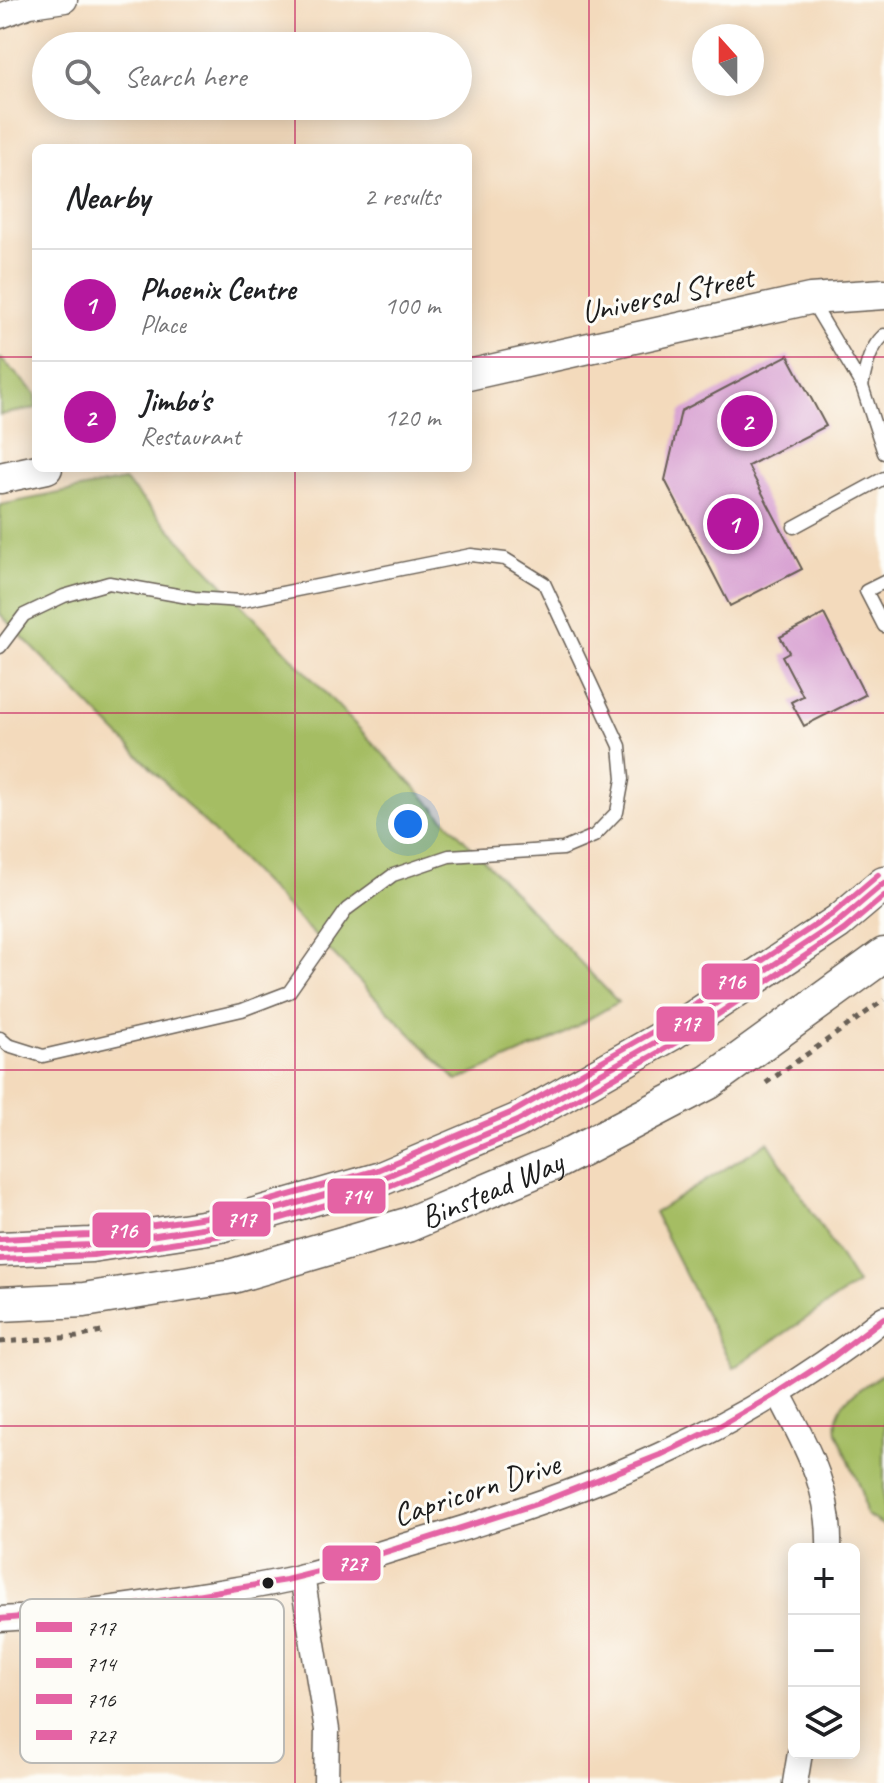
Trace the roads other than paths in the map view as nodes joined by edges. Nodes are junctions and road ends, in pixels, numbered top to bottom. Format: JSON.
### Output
{"nodes":[{"id":1,"x":65,"y":0,"type":"edge"},
{"id":2,"x":0,"y":16,"type":"edge"},
{"id":3,"x":884,"y":294,"type":"edge"},
{"id":4,"x":810,"y":299,"type":"junction"},
{"id":5,"x":884,"y":335,"type":"edge"},
{"id":6,"x":472,"y":374,"type":"edge"},
{"id":7,"x":862,"y":386,"type":"junction"},
{"id":8,"x":884,"y":453,"type":"edge"},
{"id":9,"x":32,"y":471,"type":"edge"},
{"id":10,"x":0,"y":478,"type":"edge"},
{"id":11,"x":884,"y":478,"type":"edge"},
{"id":12,"x":794,"y":527,"type":"dead end"},
{"id":13,"x":884,"y":582,"type":"edge"},
{"id":14,"x":884,"y":626,"type":"edge"},
{"id":15,"x":0,"y":647,"type":"edge"},
{"id":16,"x":884,"y":883,"type":"edge"},
{"id":17,"x":884,"y":955,"type":"edge"},
{"id":18,"x":0,"y":1038,"type":"edge"},
{"id":19,"x":0,"y":1249,"type":"edge"},
{"id":20,"x":0,"y":1304,"type":"edge"},
{"id":21,"x":884,"y":1318,"type":"edge"},
{"id":22,"x":779,"y":1394,"type":"junction"},
{"id":23,"x":829,"y":1543,"type":"edge"},
{"id":24,"x":302,"y":1576,"type":"junction"},
{"id":25,"x":170,"y":1599,"type":"edge"},
{"id":26,"x":20,"y":1617,"type":"edge"},
{"id":27,"x":0,"y":1619,"type":"edge"},
{"id":28,"x":799,"y":1759,"type":"edge"},
{"id":29,"x":326,"y":1783,"type":"edge"},
{"id":30,"x":795,"y":1783,"type":"edge"}],
"edges":[{"from":1,"to":2,"type":"street"},
{"from":3,"to":4,"type":"street","name":"Universal Street"},
{"from":4,"to":6,"type":"street","name":"Universal Street"},
{"from":4,"to":7,"type":"lane"},
{"from":5,"to":7,"type":"lane"},
{"from":7,"to":8,"type":"lane"},
{"from":9,"to":10,"type":"street"},
{"from":11,"to":12,"type":"lane"},
{"from":13,"to":14,"type":"lane"},
{"from":15,"to":18,"type":"lane"},
{"from":16,"to":19,"type":"main road","name":"Binstead Way"},
{"from":17,"to":20,"type":"main road","name":"Binstead Way"},
{"from":21,"to":22,"type":"street","name":"Capricorn Drive"},
{"from":22,"to":23,"type":"street"},
{"from":22,"to":24,"type":"street","name":"Capricorn Drive"},
{"from":24,"to":25,"type":"street","name":"Capricorn Drive"},
{"from":24,"to":29,"type":"street"},
{"from":26,"to":27,"type":"street","name":"Capricorn Drive"},
{"from":28,"to":30,"type":"street"}]}
